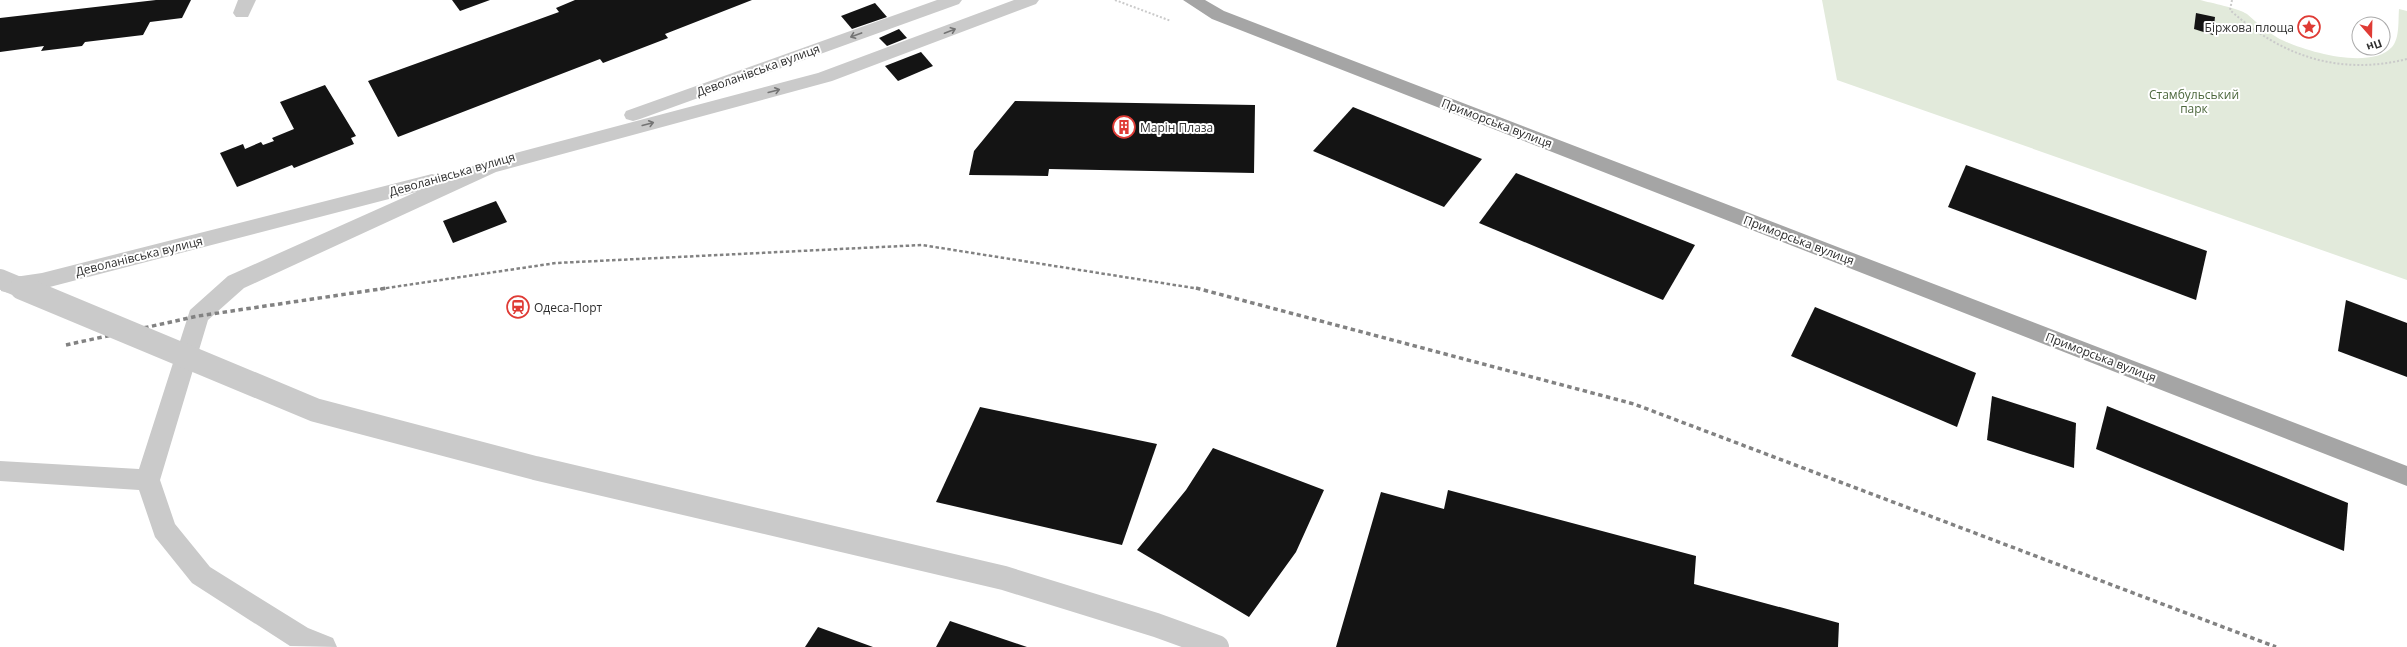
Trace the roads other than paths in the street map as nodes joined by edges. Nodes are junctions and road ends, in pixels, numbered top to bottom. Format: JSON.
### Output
{"nodes":[{"id":1,"x":953,"y":0,"type":"edge"},
{"id":2,"x":1030,"y":0,"type":"edge"},
{"id":3,"x":1192,"y":0,"type":"edge"},
{"id":4,"x":489,"y":167,"type":"junction"},
{"id":5,"x":0,"y":279,"type":"edge"},
{"id":6,"x":0,"y":287,"type":"edge"},
{"id":7,"x":0,"y":470,"type":"edge"},
{"id":8,"x":2407,"y":476,"type":"edge"},
{"id":9,"x":148,"y":480,"type":"junction"},
{"id":10,"x":324,"y":647,"type":"edge"},
{"id":11,"x":1217,"y":647,"type":"edge"}],
"edges":[{"from":1,"to":4,"type":"street","name":"Деволанівська вулиця","one_way":true},
{"from":4,"to":2,"type":"street","one_way":true},
{"from":3,"to":8,"type":"main road","name":"Приморська вулиця"},
{"from":4,"to":6,"type":"street","name":"Деволанівська вулиця"},
{"from":4,"to":9,"type":"street"},
{"from":5,"to":11,"type":"street","bridge":true},
{"from":7,"to":9,"type":"street"},
{"from":9,"to":10,"type":"street"}]}
